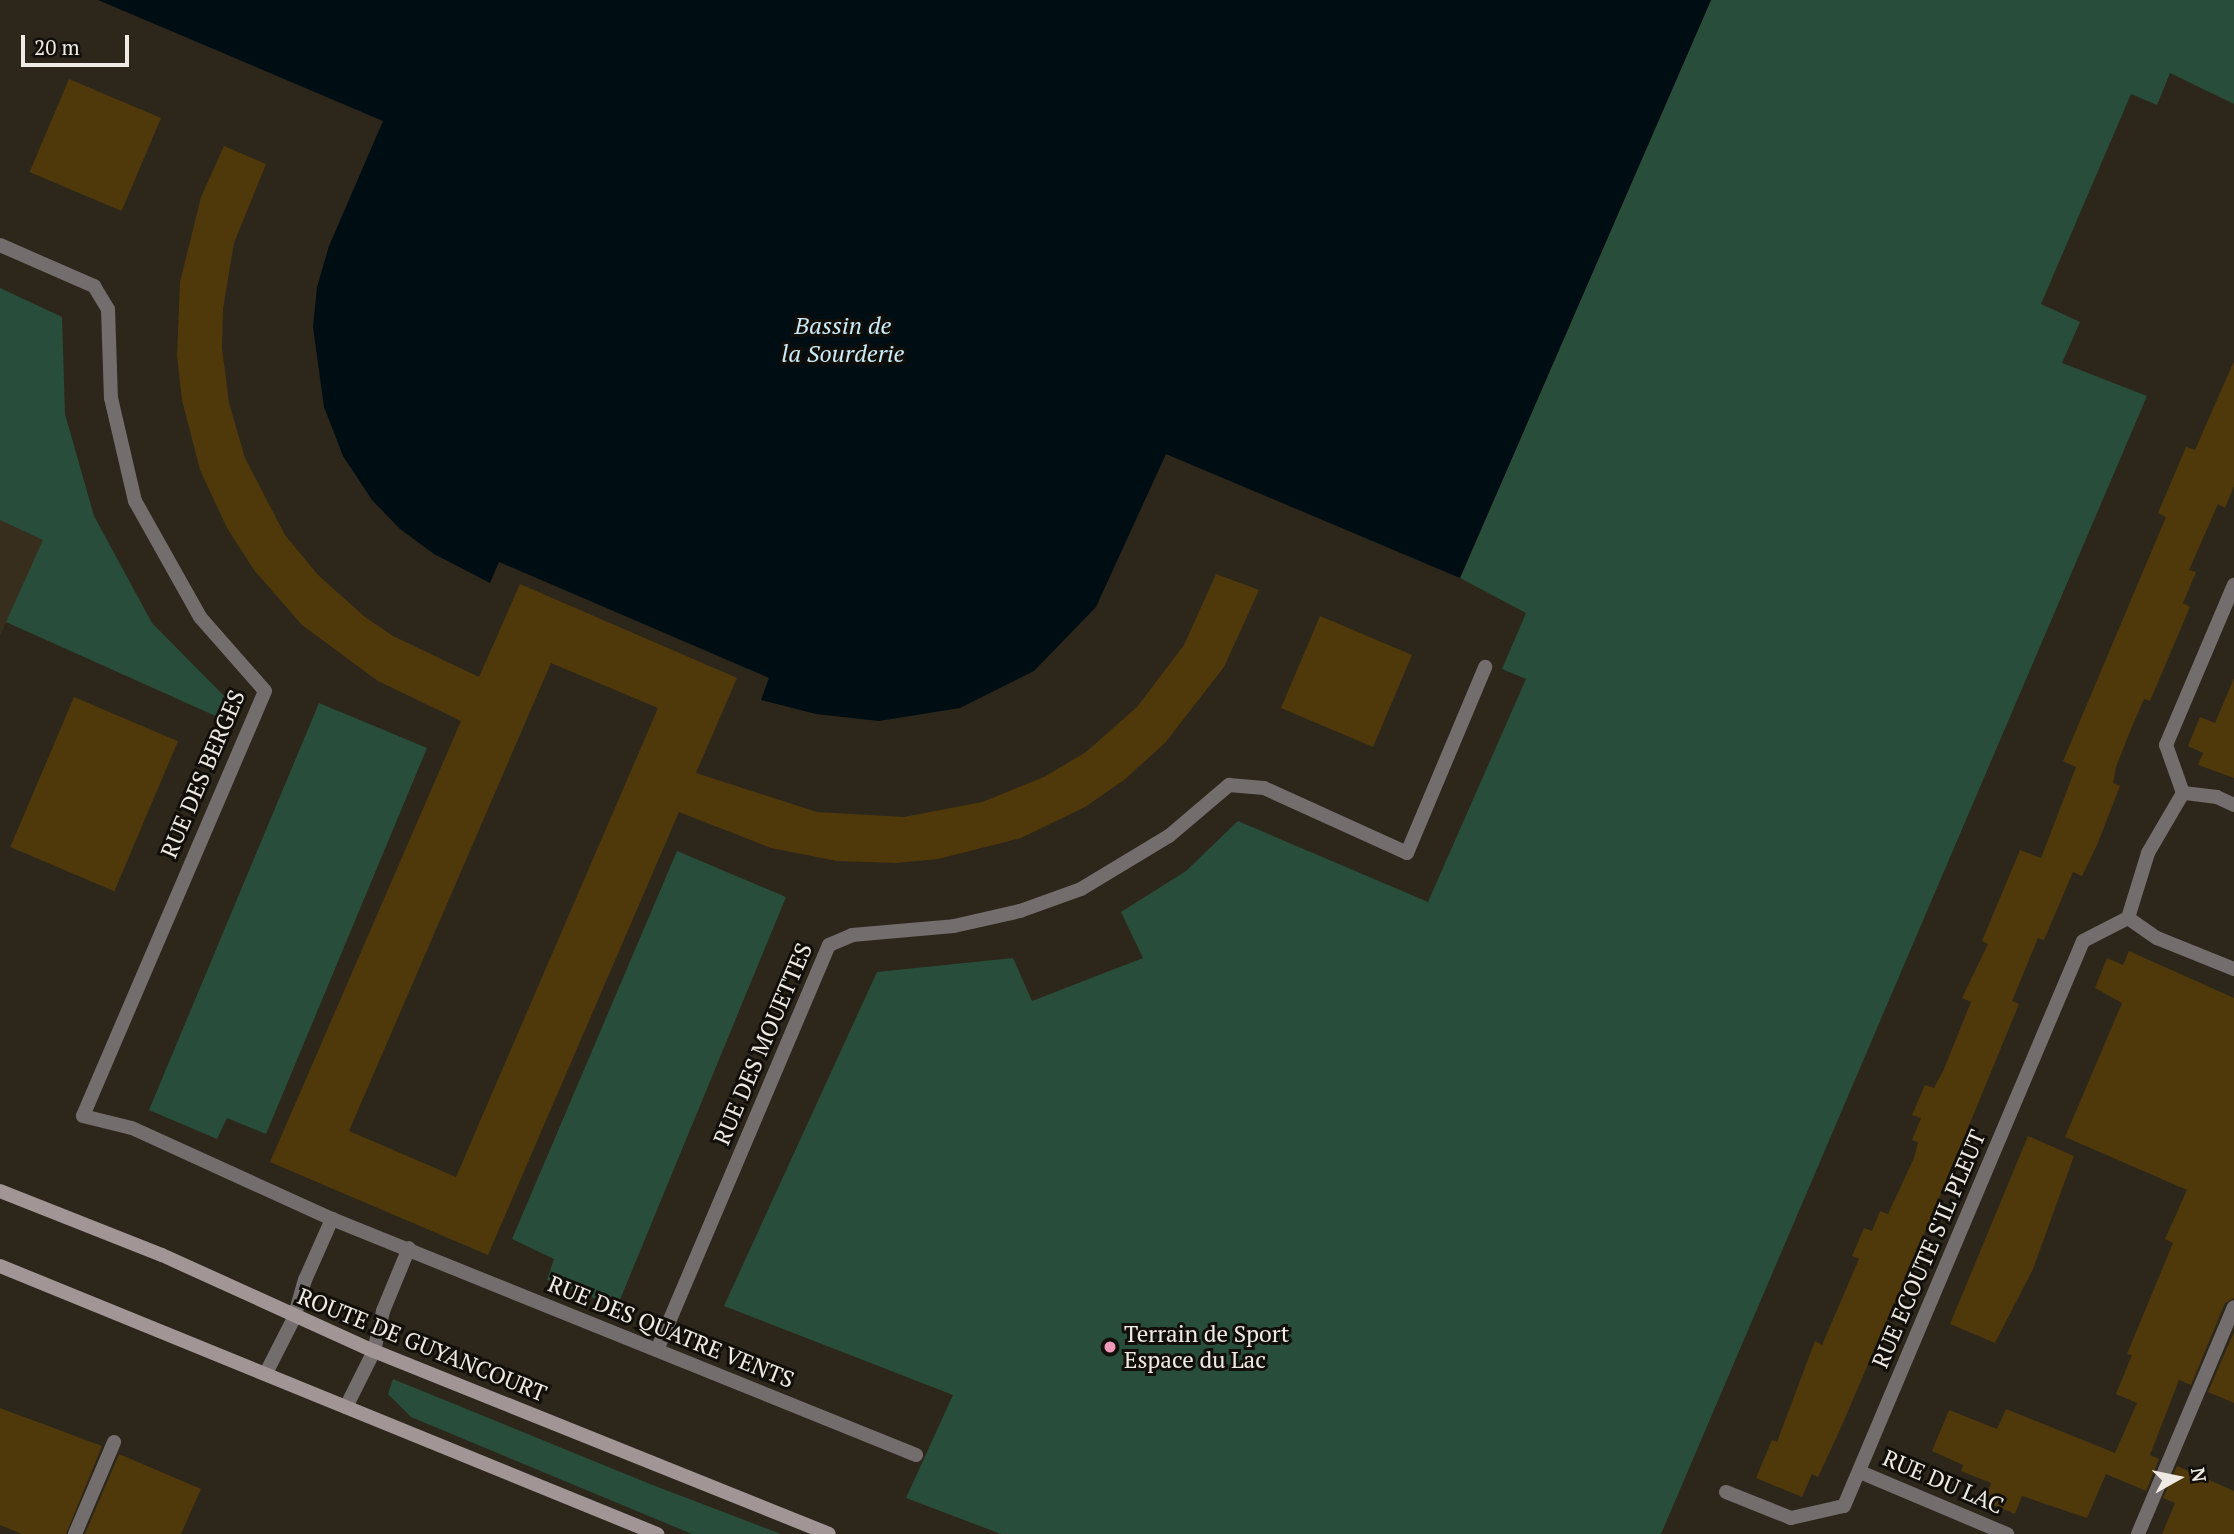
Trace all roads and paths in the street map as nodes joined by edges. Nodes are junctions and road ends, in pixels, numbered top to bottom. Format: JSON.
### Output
{"nodes":[{"id":1,"x":0,"y":244,"type":"edge"},
{"id":2,"x":2234,"y":585,"type":"edge"},
{"id":3,"x":1485,"y":667,"type":"dead end"},
{"id":4,"x":2183,"y":793,"type":"junction"},
{"id":5,"x":2234,"y":805,"type":"edge"},
{"id":6,"x":2129,"y":918,"type":"junction"},
{"id":7,"x":2234,"y":969,"type":"edge"},
{"id":8,"x":83,"y":1116,"type":"joint"},
{"id":9,"x":0,"y":1191,"type":"edge"},
{"id":10,"x":332,"y":1219,"type":"junction"},
{"id":11,"x":410,"y":1248,"type":"junction"},
{"id":12,"x":0,"y":1266,"type":"edge"},
{"id":13,"x":2234,"y":1307,"type":"edge"},
{"id":14,"x":294,"y":1318,"type":"junction"},
{"id":15,"x":657,"y":1350,"type":"junction"},
{"id":16,"x":374,"y":1351,"type":"junction"},
{"id":17,"x":266,"y":1373,"type":"junction"},
{"id":18,"x":346,"y":1408,"type":"junction"},
{"id":19,"x":114,"y":1442,"type":"dead end"},
{"id":20,"x":916,"y":1455,"type":"dead end"},
{"id":21,"x":1860,"y":1472,"type":"junction"},
{"id":22,"x":1726,"y":1492,"type":"dead end"},
{"id":23,"x":75,"y":1534,"type":"edge"},
{"id":24,"x":657,"y":1534,"type":"edge"},
{"id":25,"x":829,"y":1534,"type":"edge"},
{"id":26,"x":2007,"y":1534,"type":"edge"},
{"id":27,"x":2138,"y":1534,"type":"edge"}],
"edges":[{"from":1,"to":8,"type":"street","name":"RUE DES BERGES"},
{"from":2,"to":4,"type":"street"},
{"from":3,"to":15,"type":"street","name":"RUE DES MOUETTES"},
{"from":4,"to":5,"type":"street"},
{"from":4,"to":6,"type":"street"},
{"from":6,"to":7,"type":"street"},
{"from":6,"to":21,"type":"street","name":"RUE ECOUTE S'IL PLEUT"},
{"from":8,"to":10,"type":"street","name":"RUE DES QUATRE VENTS"},
{"from":9,"to":14,"type":"main road","name":"ROUTE DE GUYANCOURT"},
{"from":10,"to":11,"type":"street","name":"RUE DES QUATRE VENTS"},
{"from":10,"to":14,"type":"street"},
{"from":11,"to":15,"type":"street","name":"RUE DES QUATRE VENTS"},
{"from":11,"to":16,"type":"street"},
{"from":12,"to":17,"type":"main road"},
{"from":13,"to":27,"type":"street"},
{"from":14,"to":16,"type":"main road","name":"ROUTE DE GUYANCOURT"},
{"from":14,"to":17,"type":"street"},
{"from":15,"to":20,"type":"street","name":"RUE DES QUATRE VENTS"},
{"from":16,"to":18,"type":"street"},
{"from":16,"to":25,"type":"main road","name":"ROUTE DE GUYANCOURT"},
{"from":17,"to":18,"type":"main road"},
{"from":18,"to":24,"type":"main road"},
{"from":19,"to":23,"type":"street"},
{"from":21,"to":22,"type":"street","name":"RUE ECOUTE S'IL PLEUT"},
{"from":21,"to":26,"type":"street","name":"RUE DU LAC"}]}
